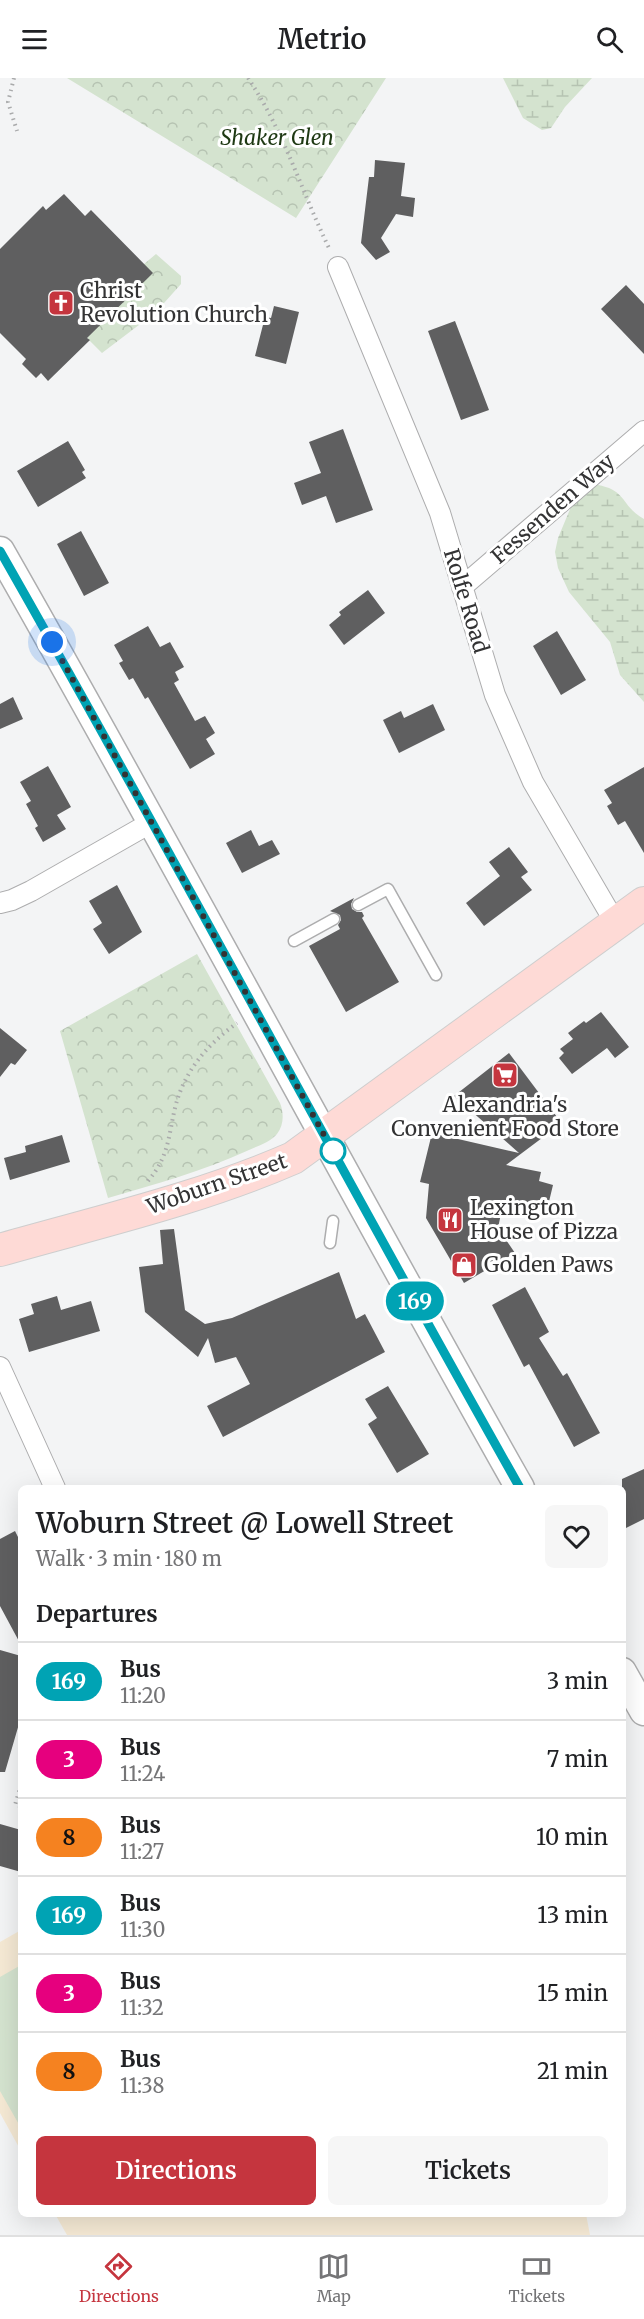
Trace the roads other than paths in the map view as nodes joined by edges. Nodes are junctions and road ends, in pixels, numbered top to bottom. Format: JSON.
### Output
{"nodes":[{"id":1,"x":338,"y":267,"type":"road end"},
{"id":2,"x":644,"y":431,"type":"edge"},
{"id":3,"x":0,"y":551,"type":"edge"},
{"id":4,"x":462,"y":587,"type":"junction"},
{"id":5,"x":152,"y":822,"type":"junction"},
{"id":6,"x":0,"y":903,"type":"edge"},
{"id":7,"x":644,"y":903,"type":"edge"},
{"id":8,"x":358,"y":905,"type":"dead end"},
{"id":9,"x":334,"y":919,"type":"dead end"},
{"id":10,"x":616,"y":924,"type":"junction"},
{"id":11,"x":294,"y":941,"type":"dead end"},
{"id":12,"x":436,"y":975,"type":"dead end"},
{"id":13,"x":325,"y":1137,"type":"junction"},
{"id":14,"x":333,"y":1221,"type":"dead end"},
{"id":15,"x":330,"y":1243,"type":"dead end"},
{"id":16,"x":0,"y":1250,"type":"edge"},
{"id":17,"x":0,"y":1367,"type":"edge"},
{"id":18,"x":54,"y":1485,"type":"edge"},
{"id":19,"x":518,"y":1485,"type":"edge"},
{"id":20,"x":626,"y":1679,"type":"edge"},
{"id":21,"x":644,"y":1711,"type":"edge"}],
"edges":[{"from":1,"to":4,"type":"street","name":"Rolfe Road"},
{"from":2,"to":4,"type":"street","name":"Fessenden Way"},
{"from":3,"to":5,"type":"main road"},
{"from":4,"to":10,"type":"street","name":"Rolfe Road"},
{"from":5,"to":6,"type":"street"},
{"from":5,"to":13,"type":"main road"},
{"from":7,"to":10,"type":"main road","name":"Woburn Street"},
{"from":8,"to":12,"type":"lane"},
{"from":9,"to":11,"type":"lane"},
{"from":10,"to":13,"type":"main road","name":"Woburn Street"},
{"from":13,"to":16,"type":"main road","name":"Woburn Street"},
{"from":13,"to":19,"type":"main road"},
{"from":14,"to":15,"type":"lane"},
{"from":17,"to":18,"type":"street"},
{"from":20,"to":21,"type":"main road"}]}
